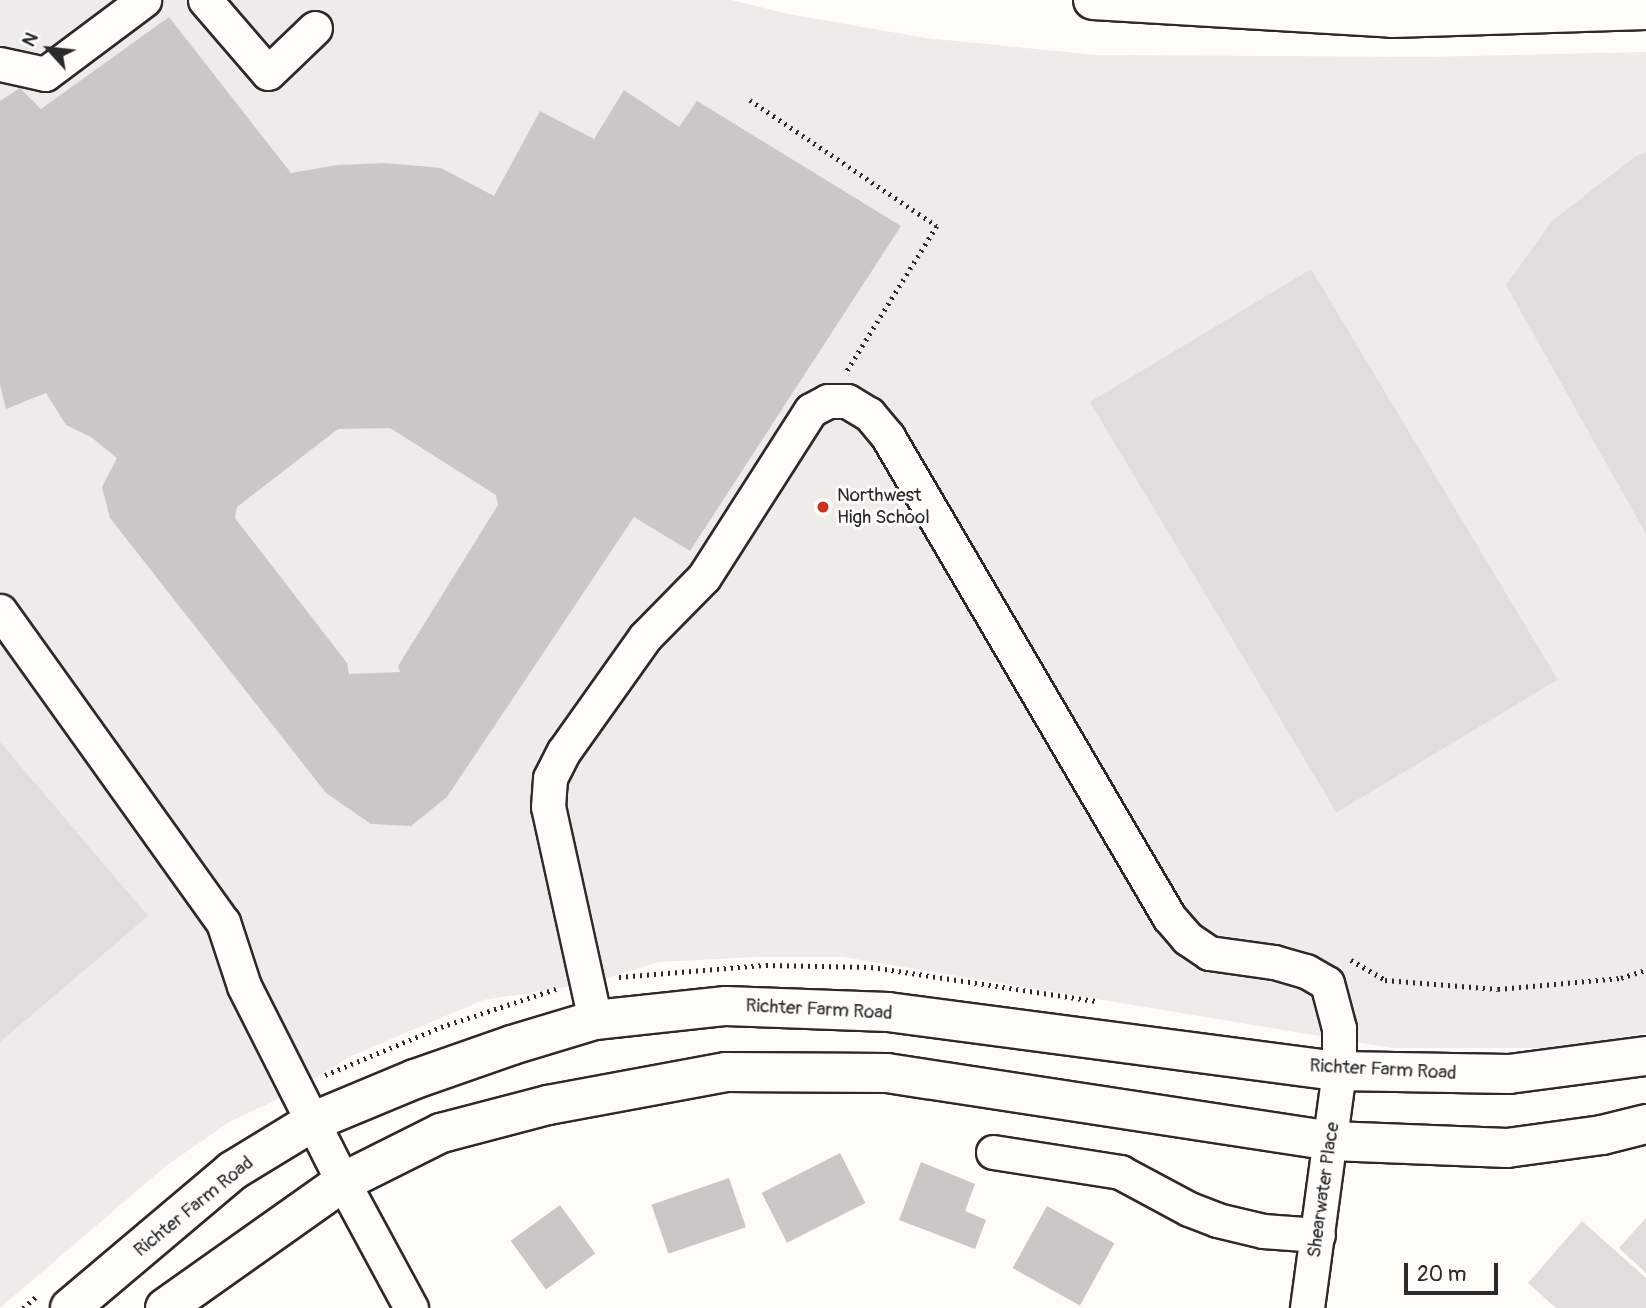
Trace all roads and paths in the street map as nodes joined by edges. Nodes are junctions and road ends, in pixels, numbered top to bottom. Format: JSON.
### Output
{"nodes":[{"id":1,"x":144,"y":0,"type":"edge"},
{"id":2,"x":205,"y":0,"type":"edge"},
{"id":3,"x":1094,"y":0,"type":"edge"},
{"id":4,"x":1646,"y":10,"type":"edge"},
{"id":5,"x":315,"y":28,"type":"dead end"},
{"id":6,"x":0,"y":64,"type":"edge"},
{"id":7,"x":750,"y":100,"type":"dead end"},
{"id":8,"x":828,"y":401,"type":"junction"},
{"id":9,"x":0,"y":611,"type":"edge"},
{"id":10,"x":1340,"y":954,"type":"dead end"},
{"id":11,"x":1646,"y":970,"type":"edge"},
{"id":12,"x":595,"y":1020,"type":"junction"},
{"id":13,"x":1646,"y":1056,"type":"edge"},
{"id":14,"x":1339,"y":1071,"type":"junction"},
{"id":15,"x":314,"y":1121,"type":"junction"},
{"id":16,"x":1646,"y":1124,"type":"edge"},
{"id":17,"x":1332,"y":1141,"type":"junction"},
{"id":18,"x":993,"y":1152,"type":"dead end"},
{"id":19,"x":343,"y":1182,"type":"junction"},
{"id":20,"x":1318,"y":1235,"type":"junction"},
{"id":21,"x":70,"y":1308,"type":"edge"},
{"id":22,"x":165,"y":1308,"type":"edge"},
{"id":23,"x":411,"y":1308,"type":"edge"},
{"id":24,"x":1307,"y":1308,"type":"edge"}],
"edges":[{"from":1,"to":6,"type":"street"},
{"from":2,"to":5,"type":"street"},
{"from":3,"to":4,"type":"main road"},
{"from":7,"to":8,"type":"path"},
{"from":8,"to":12,"type":"street"},
{"from":8,"to":14,"type":"street","name":"Shearwater Place"},
{"from":9,"to":15,"type":"street"},
{"from":10,"to":11,"type":"path"},
{"from":12,"to":14,"type":"main road","name":"Richter Farm Road"},
{"from":12,"to":15,"type":"main road","name":"Richter Farm Road"},
{"from":13,"to":14,"type":"main road","name":"Richter Farm Road"},
{"from":14,"to":17,"type":"street","name":"Shearwater Place"},
{"from":15,"to":19,"type":"street"},
{"from":15,"to":21,"type":"main road","name":"Richter Farm Road"},
{"from":16,"to":17,"type":"main road"},
{"from":17,"to":19,"type":"main road"},
{"from":17,"to":20,"type":"street","name":"Shearwater Place"},
{"from":18,"to":20,"type":"street"},
{"from":19,"to":22,"type":"main road"},
{"from":19,"to":23,"type":"street"},
{"from":20,"to":24,"type":"street","name":"Shearwater Place"}]}
